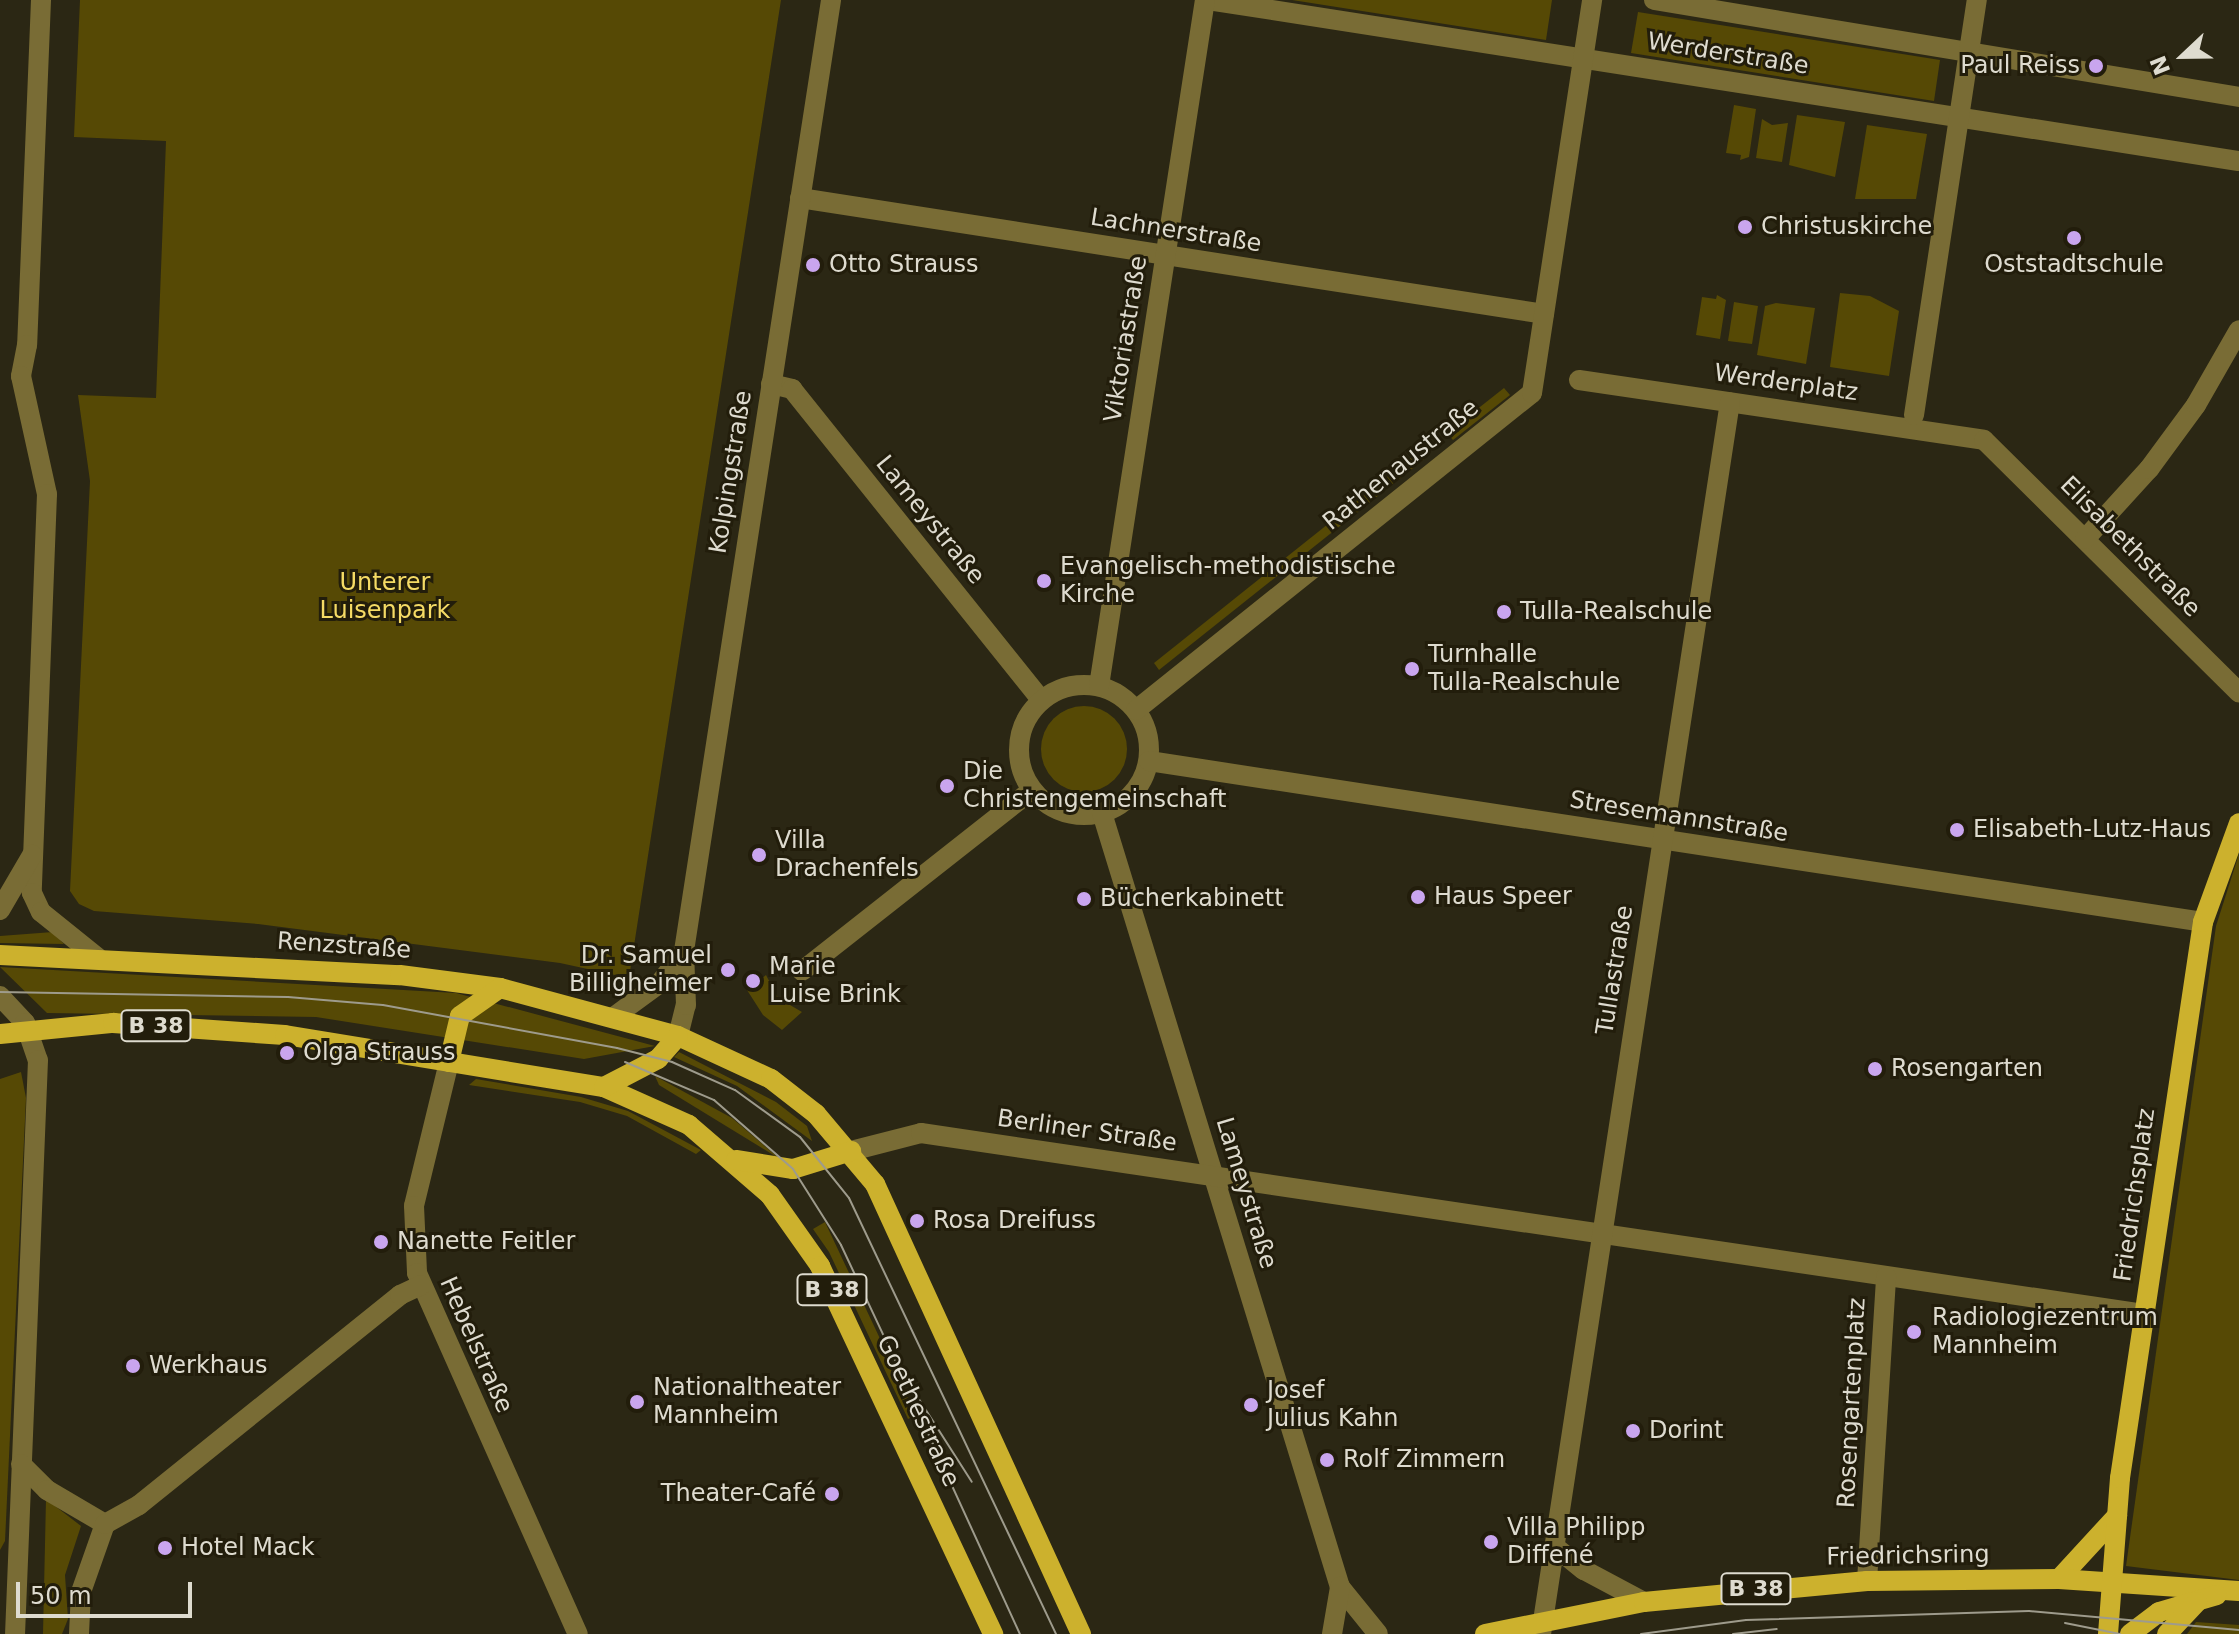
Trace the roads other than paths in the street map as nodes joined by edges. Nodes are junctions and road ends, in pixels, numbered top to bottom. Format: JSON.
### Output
{"nodes":[{"id":1,"x":41,"y":0,"type":"edge"},
{"id":2,"x":831,"y":0,"type":"edge"},
{"id":3,"x":1207,"y":0,"type":"edge"},
{"id":4,"x":1592,"y":0,"type":"edge"},
{"id":5,"x":1654,"y":0,"type":"edge"},
{"id":6,"x":1977,"y":0,"type":"edge"},
{"id":7,"x":1969,"y":50,"type":"junction"},
{"id":8,"x":1584,"y":58,"type":"junction"},
{"id":9,"x":2239,"y":97,"type":"edge"},
{"id":10,"x":1960,"y":116,"type":"junction"},
{"id":11,"x":2239,"y":161,"type":"edge"},
{"id":12,"x":800,"y":198,"type":"junction"},
{"id":13,"x":1166,"y":255,"type":"junction"},
{"id":14,"x":1544,"y":314,"type":"junction"},
{"id":15,"x":2239,"y":330,"type":"edge"},
{"id":16,"x":10,"y":375,"type":"edge"},
{"id":17,"x":1579,"y":380,"type":"dead end"},
{"id":18,"x":771,"y":384,"type":"junction"},
{"id":19,"x":1730,"y":402,"type":"junction"},
{"id":20,"x":1914,"y":415,"type":"dead end"},
{"id":21,"x":1984,"y":440,"type":"joint"},
{"id":22,"x":2085,"y":539,"type":"junction"},
{"id":23,"x":1099,"y":686,"type":"junction"},
{"id":24,"x":2239,"y":692,"type":"edge"},
{"id":25,"x":1041,"y":700,"type":"junction"},
{"id":26,"x":1136,"y":710,"type":"junction"},
{"id":27,"x":1149,"y":761,"type":"junction"},
{"id":28,"x":1032,"y":790,"type":"junction"},
{"id":29,"x":1102,"y":813,"type":"junction"},
{"id":30,"x":2239,"y":823,"type":"edge"},
{"id":31,"x":1661,"y":840,"type":"junction"},
{"id":32,"x":32,"y":855,"type":"junction"},
{"id":33,"x":0,"y":910,"type":"edge"},
{"id":34,"x":2203,"y":922,"type":"junction"},
{"id":35,"x":684,"y":951,"type":"junction"},
{"id":36,"x":0,"y":955,"type":"edge"},
{"id":37,"x":98,"y":958,"type":"junction"},
{"id":38,"x":802,"y":971,"type":"dead end"},
{"id":39,"x":500,"y":988,"type":"junction"},
{"id":40,"x":0,"y":996,"type":"edge"},
{"id":41,"x":615,"y":1016,"type":"junction"},
{"id":42,"x":28,"y":1029,"type":"junction"},
{"id":43,"x":0,"y":1034,"type":"edge"},
{"id":44,"x":678,"y":1036,"type":"junction"},
{"id":45,"x":449,"y":1062,"type":"junction"},
{"id":46,"x":604,"y":1087,"type":"junction"},
{"id":47,"x":851,"y":1151,"type":"junction"},
{"id":48,"x":736,"y":1160,"type":"junction"},
{"id":49,"x":1214,"y":1175,"type":"junction"},
{"id":50,"x":1601,"y":1236,"type":"junction"},
{"id":51,"x":1886,"y":1277,"type":"junction"},
{"id":52,"x":421,"y":1285,"type":"junction"},
{"id":53,"x":2144,"y":1314,"type":"junction"},
{"id":54,"x":21,"y":1464,"type":"junction"},
{"id":55,"x":2117,"y":1516,"type":"junction"},
{"id":56,"x":105,"y":1524,"type":"junction"},
{"id":57,"x":1554,"y":1546,"type":"junction"},
{"id":58,"x":2059,"y":1579,"type":"junction"},
{"id":59,"x":1867,"y":1581,"type":"junction"},
{"id":60,"x":2112,"y":1582,"type":"junction"},
{"id":61,"x":1340,"y":1587,"type":"junction"},
{"id":62,"x":2236,"y":1591,"type":"edge"},
{"id":63,"x":2200,"y":1599,"type":"junction"},
{"id":64,"x":1644,"y":1602,"type":"junction"},
{"id":65,"x":1543,"y":1627,"type":"edge"},
{"id":66,"x":2133,"y":1632,"type":"edge"},
{"id":67,"x":15,"y":1634,"type":"edge"},
{"id":68,"x":79,"y":1634,"type":"edge"},
{"id":69,"x":578,"y":1634,"type":"edge"},
{"id":70,"x":993,"y":1634,"type":"edge"},
{"id":71,"x":1081,"y":1634,"type":"edge"},
{"id":72,"x":1332,"y":1634,"type":"edge"},
{"id":73,"x":1378,"y":1634,"type":"edge"},
{"id":74,"x":1485,"y":1634,"type":"edge"},
{"id":75,"x":2108,"y":1634,"type":"edge"},
{"id":76,"x":2167,"y":1634,"type":"edge"}],
"edges":[{"from":1,"to":16,"type":"street"},
{"from":2,"to":12,"type":"street","name":"Kolpingstraße"},
{"from":3,"to":8,"type":"street","name":"Werderstraße"},
{"from":3,"to":13,"type":"street","name":"Viktoriastraße"},
{"from":4,"to":8,"type":"street"},
{"from":5,"to":7,"type":"street","name":"Werderstraße"},
{"from":6,"to":7,"type":"street"},
{"from":7,"to":9,"type":"street","name":"Werderstraße"},
{"from":7,"to":10,"type":"street"},
{"from":8,"to":10,"type":"street","name":"Werderstraße"},
{"from":8,"to":14,"type":"street"},
{"from":10,"to":11,"type":"street","name":"Werderstraße"},
{"from":10,"to":20,"type":"street"},
{"from":12,"to":13,"type":"street","name":"Lachnerstraße"},
{"from":12,"to":18,"type":"street","name":"Kolpingstraße"},
{"from":13,"to":14,"type":"street","name":"Lachnerstraße"},
{"from":13,"to":23,"type":"street","name":"Viktoriastraße"},
{"from":14,"to":26,"type":"street","name":"Rathenaustraße"},
{"from":15,"to":22,"type":"street"},
{"from":16,"to":32,"type":"street"},
{"from":17,"to":19,"type":"street","name":"Werderplatz"},
{"from":18,"to":25,"type":"street","name":"Lameystraße"},
{"from":18,"to":35,"type":"street","name":"Kolpingstraße"},
{"from":19,"to":21,"type":"street","name":"Werderplatz"},
{"from":19,"to":31,"type":"street","name":"Tullastraße"},
{"from":21,"to":22,"type":"street","name":"Elisabethstraße"},
{"from":22,"to":24,"type":"street","name":"Elisabethstraße"},
{"from":23,"to":25,"type":"street"},
{"from":23,"to":26,"type":"street"},
{"from":25,"to":28,"type":"street"},
{"from":26,"to":27,"type":"street"},
{"from":27,"to":29,"type":"street"},
{"from":27,"to":31,"type":"street","name":"Stresemannstraße"},
{"from":28,"to":29,"type":"street"},
{"from":28,"to":38,"type":"street"},
{"from":29,"to":49,"type":"street","name":"Lameystraße"},
{"from":30,"to":34,"type":"main road","name":"Friedrichsplatz"},
{"from":31,"to":34,"type":"street","name":"Stresemannstraße"},
{"from":31,"to":50,"type":"street","name":"Tullastraße"},
{"from":32,"to":33,"type":"street"},
{"from":32,"to":37,"type":"street"},
{"from":34,"to":53,"type":"main road","name":"Friedrichsplatz"},
{"from":35,"to":41,"type":"street","name":"Kolpingstraße"},
{"from":35,"to":44,"type":"street","name":"Kolpingstraße"},
{"from":36,"to":37,"type":"main road","name":"Renzstraße"},
{"from":37,"to":39,"type":"main road","name":"Renzstraße"},
{"from":39,"to":41,"type":"main road","name":"Renzstraße"},
{"from":39,"to":45,"type":"main road"},
{"from":40,"to":42,"type":"street"},
{"from":41,"to":44,"type":"main road","name":"Renzstraße"},
{"from":42,"to":43,"type":"main road","number":"B 38"},
{"from":42,"to":45,"type":"main road","number":"B 38"},
{"from":42,"to":54,"type":"street"},
{"from":44,"to":46,"type":"main road"},
{"from":44,"to":47,"type":"main road"},
{"from":45,"to":46,"type":"main road","name":"Goethestraße","number":"B 38"},
{"from":45,"to":52,"type":"street","name":"Hebelstraße"},
{"from":46,"to":48,"type":"main road","name":"Goethestraße","number":"B 38"},
{"from":47,"to":48,"type":"main road"},
{"from":47,"to":49,"type":"street","name":"Berliner Straße"},
{"from":47,"to":71,"type":"main road"},
{"from":48,"to":70,"type":"main road","name":"Goethestraße","number":"B 38"},
{"from":49,"to":50,"type":"street","name":"Berliner Straße"},
{"from":49,"to":61,"type":"street","name":"Lameystraße"},
{"from":50,"to":51,"type":"street","name":"Rosengartenplatz"},
{"from":50,"to":57,"type":"street","name":"Tullastraße"},
{"from":51,"to":53,"type":"street","name":"Rosengartenplatz"},
{"from":51,"to":59,"type":"street","name":"Rosengartenplatz"},
{"from":52,"to":56,"type":"street"},
{"from":52,"to":69,"type":"street","name":"Hebelstraße"},
{"from":53,"to":55,"type":"main road","name":"Friedrichsplatz"},
{"from":54,"to":56,"type":"street"},
{"from":54,"to":67,"type":"street"},
{"from":55,"to":58,"type":"main road"},
{"from":55,"to":60,"type":"main road","name":"Friedrichsplatz"},
{"from":56,"to":68,"type":"street"},
{"from":57,"to":64,"type":"street"},
{"from":57,"to":65,"type":"street","name":"Tullastraße"},
{"from":58,"to":59,"type":"main road","name":"Friedrichsring","number":"B 38"},
{"from":58,"to":60,"type":"main road","name":"Friedrichsring","number":"B 38"},
{"from":59,"to":64,"type":"main road","name":"Friedrichsring","number":"B 38"},
{"from":60,"to":62,"type":"main road","name":"Friedrichsring","number":"B 38"},
{"from":60,"to":66,"type":"main road"},
{"from":60,"to":75,"type":"main road","name":"Friedrichsplatz"},
{"from":61,"to":72,"type":"street","name":"Lameystraße"},
{"from":61,"to":73,"type":"street","name":"Lameystraße"},
{"from":62,"to":63,"type":"main road"},
{"from":63,"to":66,"type":"main road"},
{"from":63,"to":76,"type":"main road"},
{"from":64,"to":65,"type":"main road","name":"Friedrichsring","number":"B 38"},
{"from":65,"to":74,"type":"main road","name":"Friedrichsring","number":"B 38"}]}
